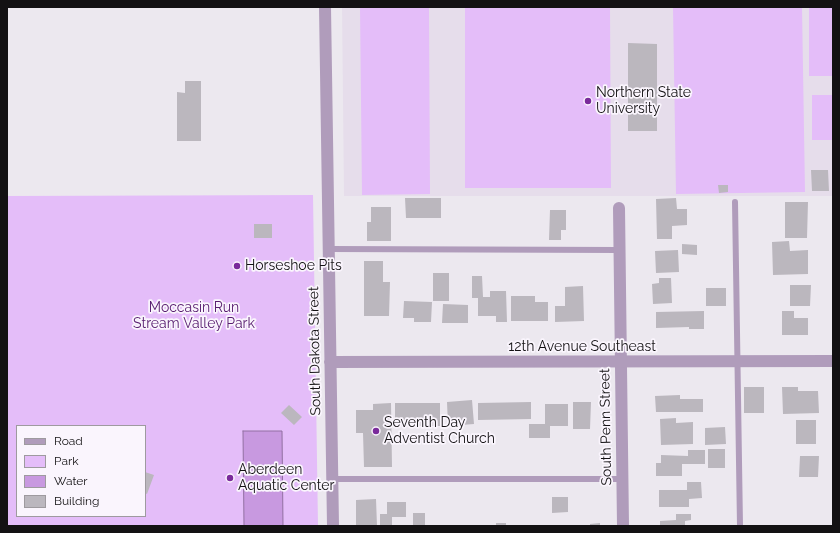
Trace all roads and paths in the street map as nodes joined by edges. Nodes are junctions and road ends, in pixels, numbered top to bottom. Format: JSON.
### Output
{"nodes":[{"id":1,"x":325,"y":7,"type":"edge"},
{"id":2,"x":735,"y":202,"type":"dead end"},
{"id":3,"x":619,"y":208,"type":"dead end"},
{"id":4,"x":328,"y":249,"type":"junction"},
{"id":5,"x":619,"y":250,"type":"junction"},
{"id":6,"x":833,"y":361,"type":"edge"},
{"id":7,"x":330,"y":362,"type":"junction"},
{"id":8,"x":621,"y":362,"type":"junction"},
{"id":9,"x":738,"y":362,"type":"junction"},
{"id":10,"x":332,"y":479,"type":"junction"},
{"id":11,"x":622,"y":479,"type":"junction"},
{"id":12,"x":333,"y":526,"type":"edge"},
{"id":13,"x":623,"y":526,"type":"edge"},
{"id":14,"x":740,"y":526,"type":"edge"}],
"edges":[{"from":1,"to":4,"type":"street","name":"South Dakota Street"},
{"from":2,"to":9,"type":"lane"},
{"from":3,"to":5,"type":"street","name":"South Penn Street"},
{"from":4,"to":5,"type":"lane"},
{"from":4,"to":7,"type":"street","name":"South Dakota Street"},
{"from":5,"to":8,"type":"street","name":"South Penn Street"},
{"from":6,"to":9,"type":"street","name":"12th Avenue Southeast"},
{"from":7,"to":8,"type":"street","name":"12th Avenue Southeast"},
{"from":7,"to":10,"type":"street","name":"South Dakota Street"},
{"from":8,"to":9,"type":"street","name":"12th Avenue Southeast"},
{"from":8,"to":11,"type":"street","name":"South Penn Street"},
{"from":9,"to":14,"type":"lane"},
{"from":10,"to":11,"type":"lane"},
{"from":10,"to":12,"type":"street","name":"South Dakota Street"},
{"from":11,"to":13,"type":"street","name":"South Penn Street"}]}
